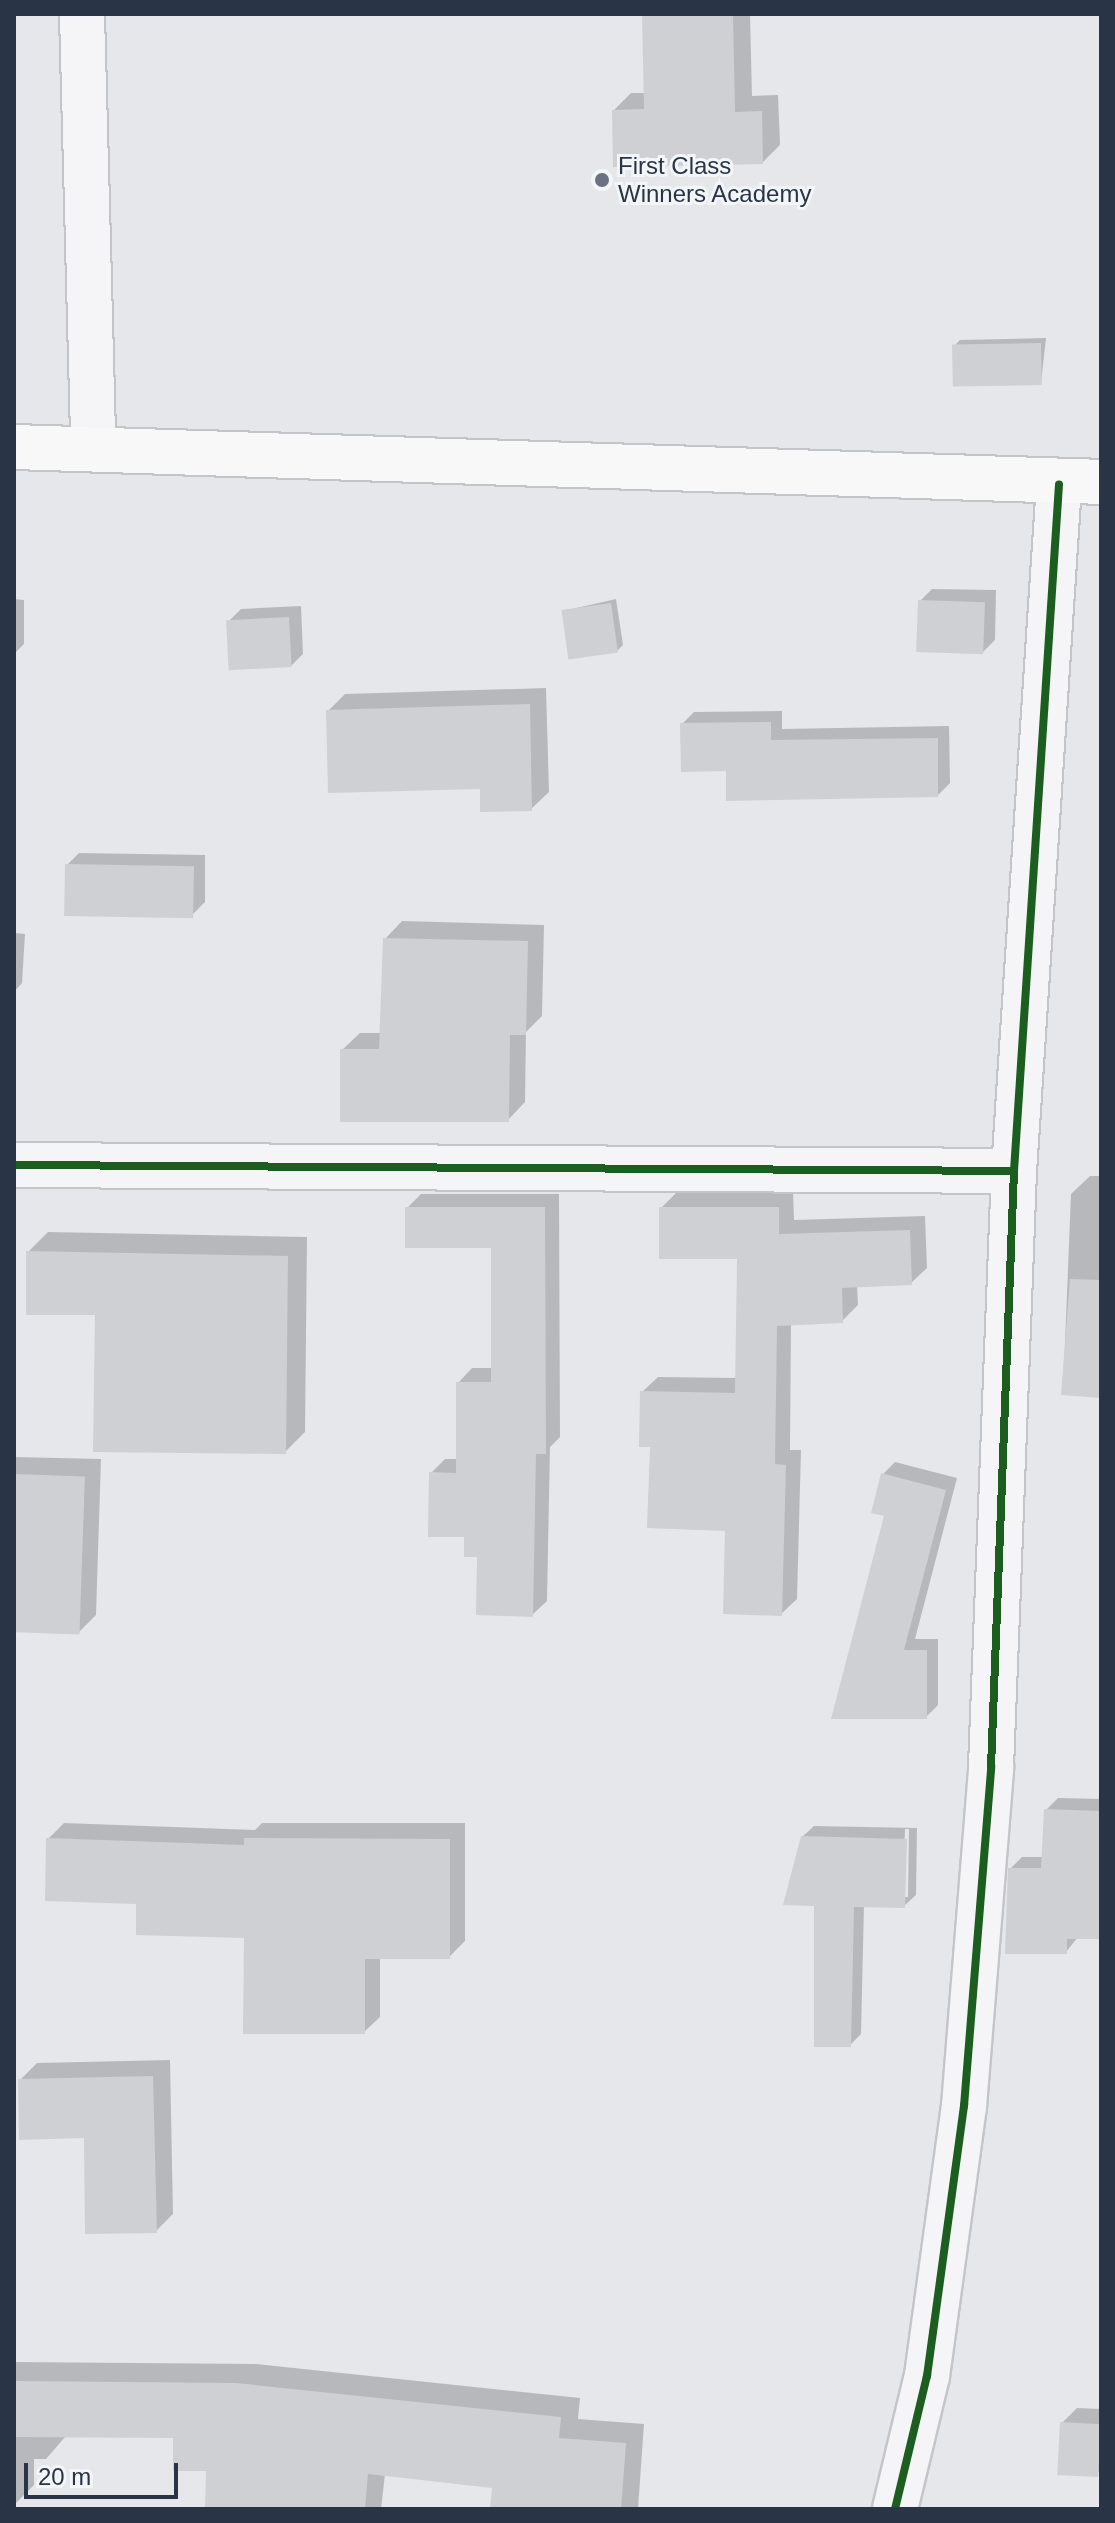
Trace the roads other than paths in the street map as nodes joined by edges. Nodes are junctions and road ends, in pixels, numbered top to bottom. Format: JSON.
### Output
{"nodes":[{"id":1,"x":82,"y":14,"type":"edge"},
{"id":2,"x":14,"y":447,"type":"edge"},
{"id":3,"x":93,"y":448,"type":"junction"},
{"id":4,"x":1080,"y":483,"type":"edge"},
{"id":5,"x":14,"y":1165,"type":"edge"},
{"id":6,"x":1014,"y":1171,"type":"junction"},
{"id":7,"x":895,"y":2509,"type":"edge"}],
"edges":[{"from":1,"to":3,"type":"street"},
{"from":2,"to":3,"type":"main road"},
{"from":3,"to":4,"type":"main road"},
{"from":4,"to":6,"type":"street"},
{"from":5,"to":6,"type":"street"},
{"from":6,"to":7,"type":"street"}]}
